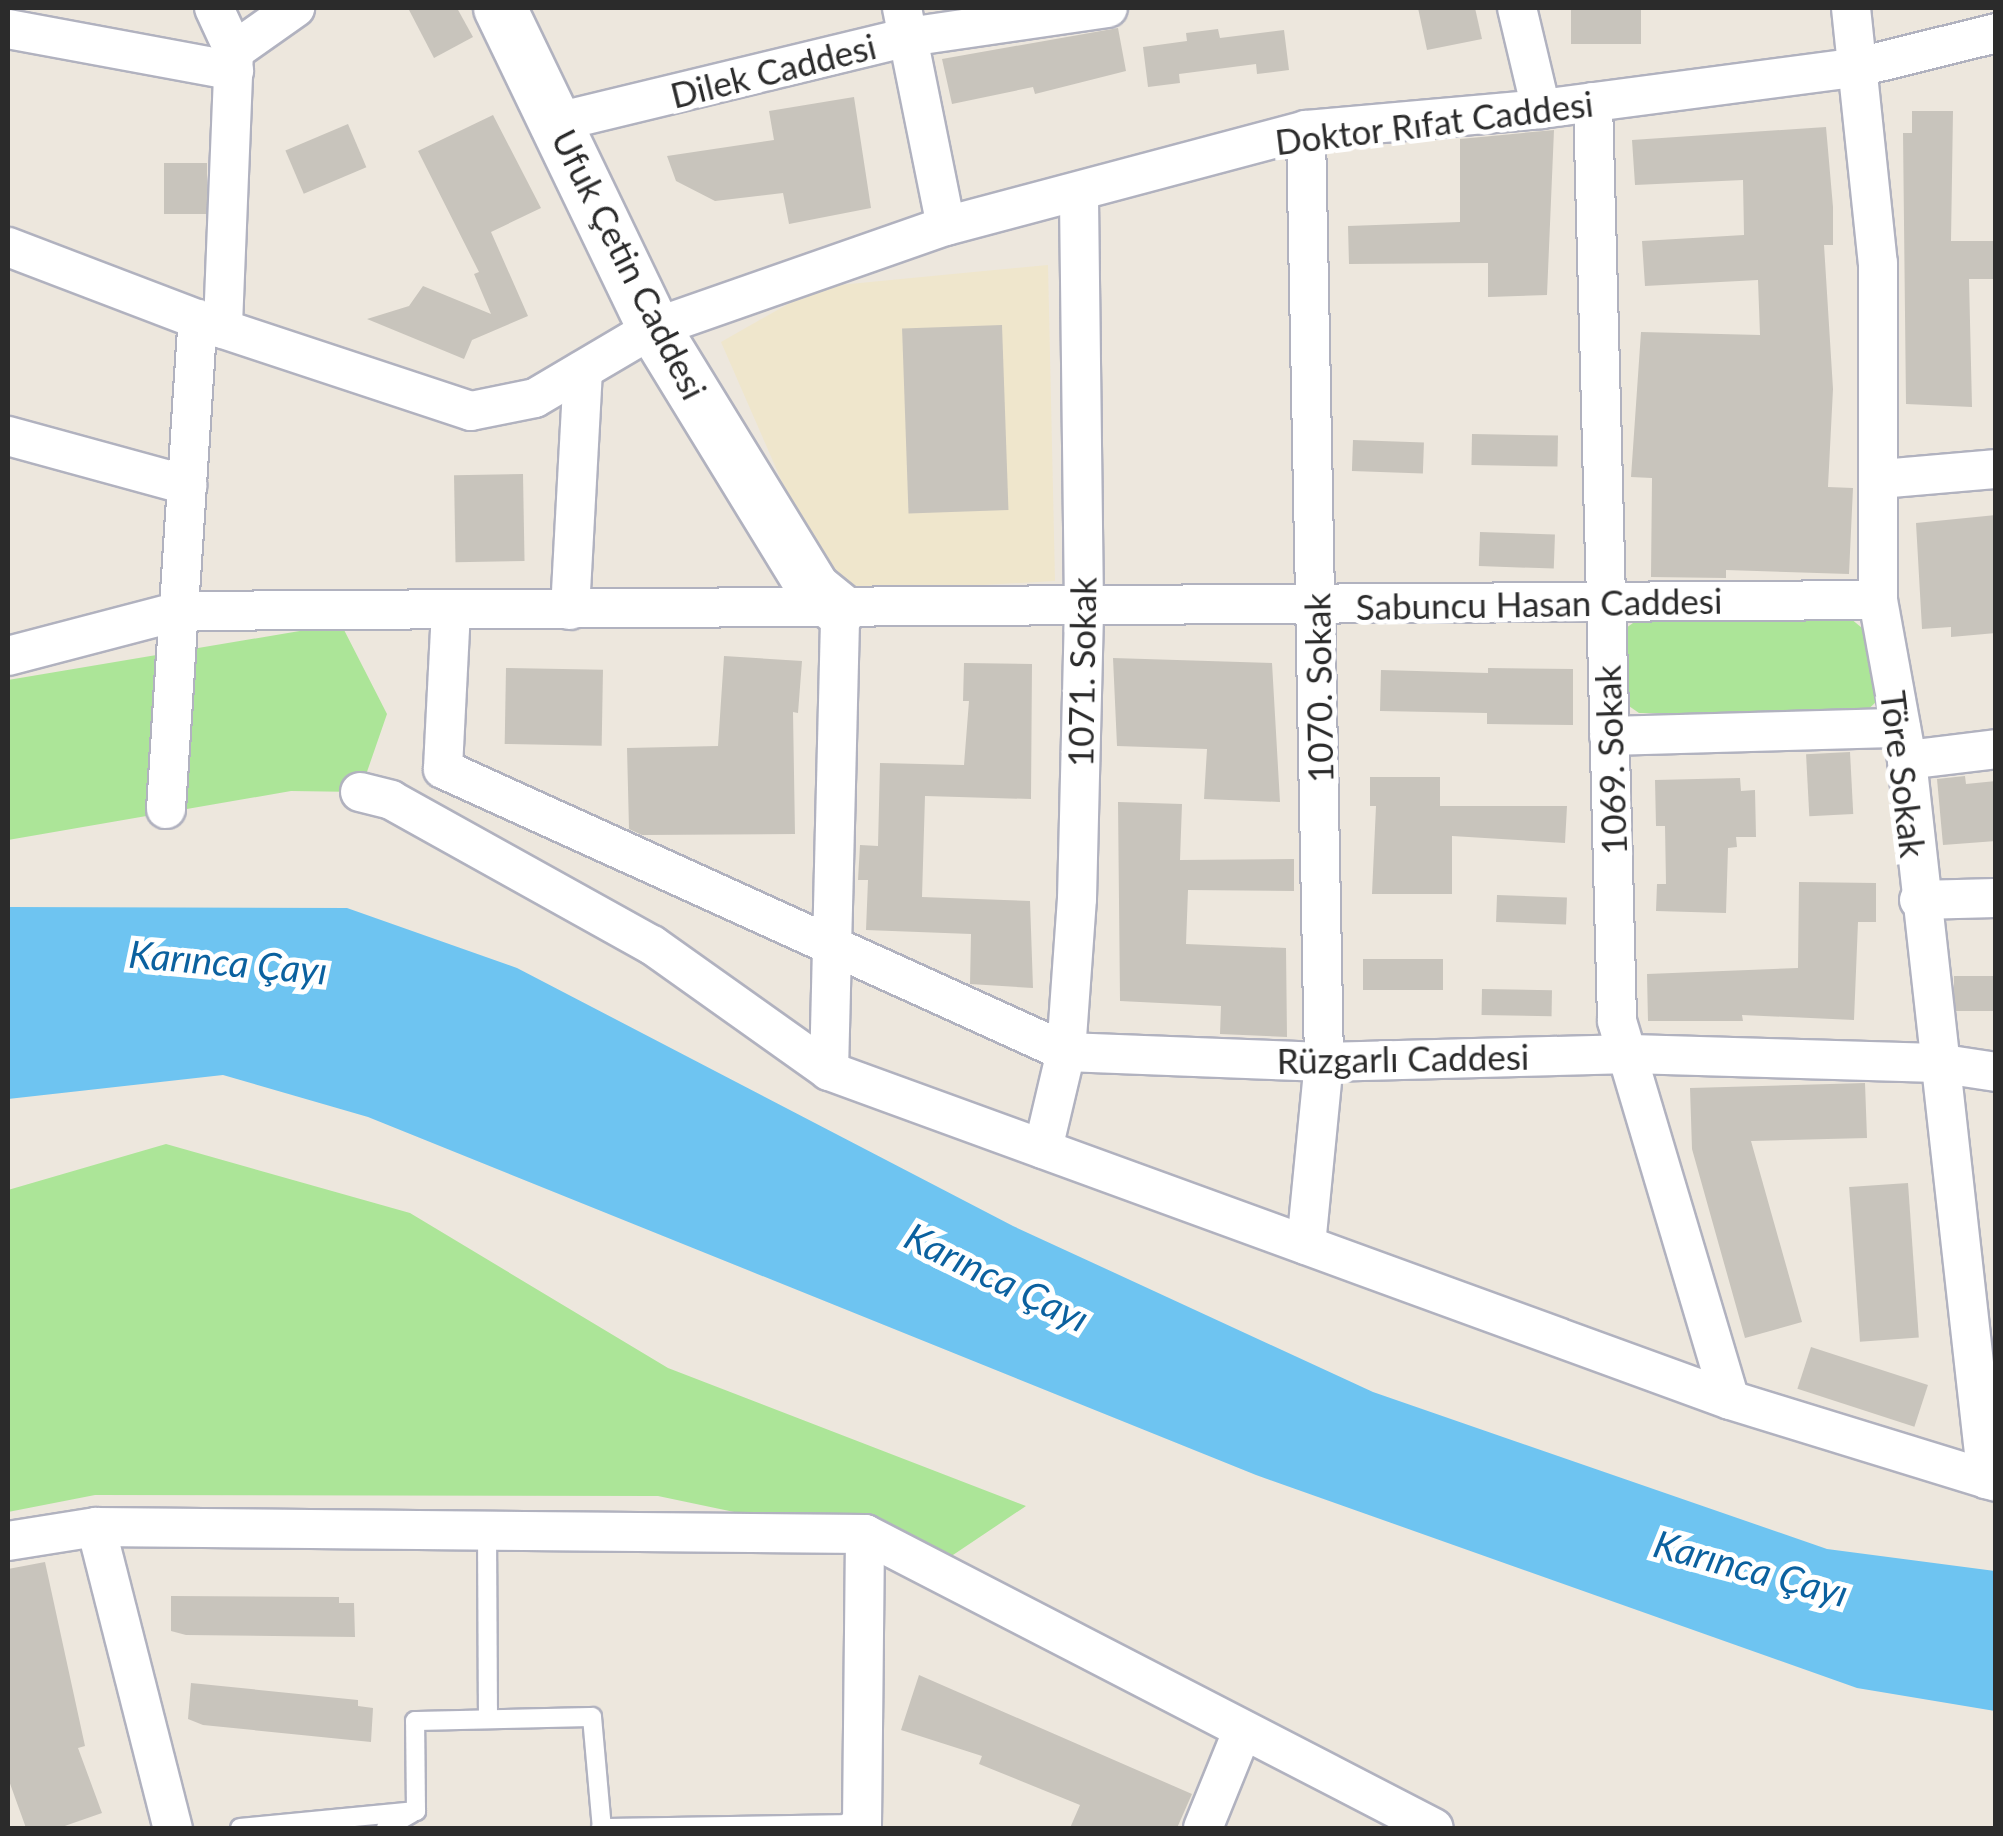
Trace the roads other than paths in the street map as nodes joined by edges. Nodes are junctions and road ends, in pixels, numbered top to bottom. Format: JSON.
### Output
{"nodes":[{"id":1,"x":214,"y":8,"type":"edge"},
{"id":2,"x":295,"y":8,"type":"edge"},
{"id":3,"x":500,"y":8,"type":"edge"},
{"id":4,"x":1108,"y":8,"type":"edge"},
{"id":5,"x":1517,"y":8,"type":"edge"},
{"id":6,"x":1851,"y":8,"type":"edge"},
{"id":7,"x":905,"y":22,"type":"edge"},
{"id":8,"x":8,"y":30,"type":"edge"},
{"id":9,"x":1996,"y":33,"type":"edge"},
{"id":10,"x":234,"y":61,"type":"junction"},
{"id":11,"x":1859,"y":67,"type":"junction"},
{"id":12,"x":1592,"y":102,"type":"junction"},
{"id":13,"x":1540,"y":109,"type":"junction"},
{"id":14,"x":558,"y":122,"type":"junction"},
{"id":15,"x":1306,"y":130,"type":"junction"},
{"id":16,"x":1079,"y":192,"type":"junction"},
{"id":17,"x":946,"y":226,"type":"junction"},
{"id":18,"x":8,"y":247,"type":"edge"},
{"id":19,"x":210,"y":324,"type":"junction"},
{"id":20,"x":654,"y":328,"type":"junction"},
{"id":21,"x":583,"y":370,"type":"junction"},
{"id":22,"x":8,"y":436,"type":"edge"},
{"id":23,"x":1996,"y":469,"type":"edge"},
{"id":24,"x":1880,"y":479,"type":"junction"},
{"id":25,"x":187,"y":485,"type":"junction"},
{"id":26,"x":1878,"y":600,"type":"junction"},
{"id":27,"x":1606,"y":603,"type":"junction"},
{"id":28,"x":1316,"y":606,"type":"junction"},
{"id":29,"x":1084,"y":608,"type":"junction"},
{"id":30,"x":451,"y":610,"type":"junction"},
{"id":31,"x":570,"y":610,"type":"junction"},
{"id":32,"x":840,"y":610,"type":"junction"},
{"id":33,"x":179,"y":611,"type":"junction"},
{"id":34,"x":8,"y":656,"type":"edge"},
{"id":35,"x":1609,"y":736,"type":"junction"},
{"id":36,"x":1904,"y":744,"type":"junction"},
{"id":37,"x":1996,"y":749,"type":"edge"},
{"id":38,"x":360,"y":792,"type":"dead end"},
{"id":39,"x":166,"y":809,"type":"dead end"},
{"id":40,"x":1996,"y":898,"type":"edge"},
{"id":41,"x":1919,"y":900,"type":"junction"},
{"id":42,"x":832,"y":949,"type":"junction"},
{"id":43,"x":1066,"y":1052,"type":"junction"},
{"id":44,"x":1631,"y":1054,"type":"junction"},
{"id":45,"x":1324,"y":1062,"type":"junction"},
{"id":46,"x":1937,"y":1063,"type":"junction"},
{"id":47,"x":829,"y":1071,"type":"junction"},
{"id":48,"x":1996,"y":1072,"type":"edge"},
{"id":49,"x":1042,"y":1149,"type":"junction"},
{"id":50,"x":1306,"y":1245,"type":"junction"},
{"id":51,"x":1979,"y":1283,"type":"edge"},
{"id":52,"x":1730,"y":1400,"type":"junction"},
{"id":53,"x":1991,"y":1481,"type":"edge"},
{"id":54,"x":96,"y":1527,"type":"junction"},
{"id":55,"x":487,"y":1531,"type":"junction"},
{"id":56,"x":865,"y":1534,"type":"junction"},
{"id":57,"x":8,"y":1541,"type":"edge"},
{"id":58,"x":488,"y":1719,"type":"junction"},
{"id":59,"x":1242,"y":1732,"type":"junction"},
{"id":60,"x":416,"y":1810,"type":"junction"},
{"id":61,"x":860,"y":1827,"type":"edge"},
{"id":62,"x":173,"y":1828,"type":"edge"},
{"id":63,"x":240,"y":1828,"type":"edge"},
{"id":64,"x":386,"y":1828,"type":"edge"},
{"id":65,"x":601,"y":1828,"type":"edge"},
{"id":66,"x":1203,"y":1828,"type":"edge"},
{"id":67,"x":1434,"y":1828,"type":"edge"}],
"edges":[{"from":1,"to":10,"type":"street"},
{"from":2,"to":10,"type":"street"},
{"from":3,"to":14,"type":"street","name":"Ufuk Çetin Caddesi"},
{"from":4,"to":7,"type":"street","name":"Dilek Caddesi"},
{"from":5,"to":13,"type":"street"},
{"from":6,"to":11,"type":"street","name":"Töre Sokak"},
{"from":7,"to":14,"type":"street","name":"Dilek Caddesi"},
{"from":7,"to":17,"type":"street"},
{"from":8,"to":10,"type":"street"},
{"from":9,"to":11,"type":"street","name":"Doktor Rıfat Caddesi"},
{"from":10,"to":19,"type":"street"},
{"from":11,"to":12,"type":"street","name":"Doktor Rıfat Caddesi"},
{"from":11,"to":24,"type":"street","name":"Töre Sokak"},
{"from":12,"to":13,"type":"street","name":"Doktor Rıfat Caddesi"},
{"from":12,"to":27,"type":"street","name":"1069. Sokak"},
{"from":13,"to":15,"type":"street","name":"Doktor Rıfat Caddesi"},
{"from":14,"to":20,"type":"street","name":"Ufuk Çetin Caddesi"},
{"from":15,"to":16,"type":"street","name":"Doktor Rıfat Caddesi"},
{"from":15,"to":28,"type":"street","name":"1070. Sokak"},
{"from":16,"to":17,"type":"street","name":"Doktor Rıfat Caddesi"},
{"from":16,"to":29,"type":"street","name":"1071. Sokak"},
{"from":17,"to":20,"type":"street","name":"Doktor Rıfat Caddesi"},
{"from":18,"to":19,"type":"street","name":"Doktor Rıfat Caddesi"},
{"from":19,"to":21,"type":"street","name":"Doktor Rıfat Caddesi"},
{"from":19,"to":25,"type":"street"},
{"from":20,"to":21,"type":"street","name":"Doktor Rıfat Caddesi"},
{"from":20,"to":32,"type":"street","name":"Ufuk Çetin Caddesi"},
{"from":21,"to":31,"type":"street"},
{"from":22,"to":25,"type":"street"},
{"from":23,"to":24,"type":"street"},
{"from":24,"to":26,"type":"street","name":"Töre Sokak"},
{"from":25,"to":33,"type":"street"},
{"from":26,"to":27,"type":"street","name":"Sabuncu Hasan Caddesi"},
{"from":26,"to":36,"type":"street","name":"Töre Sokak"},
{"from":27,"to":28,"type":"street","name":"Sabuncu Hasan Caddesi"},
{"from":27,"to":35,"type":"street","name":"1069. Sokak"},
{"from":28,"to":29,"type":"street","name":"Sabuncu Hasan Caddesi"},
{"from":28,"to":45,"type":"street","name":"1070. Sokak"},
{"from":29,"to":32,"type":"street","name":"Sabuncu Hasan Caddesi"},
{"from":29,"to":43,"type":"street","name":"1071. Sokak"},
{"from":30,"to":31,"type":"street","name":"Sabuncu Hasan Caddesi"},
{"from":30,"to":33,"type":"street","name":"Sabuncu Hasan Caddesi"},
{"from":30,"to":42,"type":"street","name":"Rüzgarlı Caddesi"},
{"from":31,"to":32,"type":"street","name":"Sabuncu Hasan Caddesi"},
{"from":32,"to":42,"type":"street"},
{"from":33,"to":34,"type":"street","name":"Sabuncu Hasan Caddesi"},
{"from":33,"to":39,"type":"street"},
{"from":35,"to":36,"type":"street"},
{"from":35,"to":44,"type":"street","name":"1069. Sokak"},
{"from":36,"to":37,"type":"street"},
{"from":36,"to":41,"type":"street","name":"Töre Sokak"},
{"from":38,"to":47,"type":"street"},
{"from":40,"to":41,"type":"street"},
{"from":41,"to":46,"type":"street","name":"Töre Sokak"},
{"from":42,"to":43,"type":"street","name":"Rüzgarlı Caddesi"},
{"from":42,"to":47,"type":"street"},
{"from":43,"to":45,"type":"street","name":"Rüzgarlı Caddesi"},
{"from":43,"to":49,"type":"street","name":"1071. Sokak"},
{"from":44,"to":45,"type":"street","name":"Rüzgarlı Caddesi"},
{"from":44,"to":46,"type":"street","name":"Rüzgarlı Caddesi"},
{"from":44,"to":52,"type":"street","name":"1069. Sokak"},
{"from":45,"to":50,"type":"street","name":"1070. Sokak"},
{"from":46,"to":48,"type":"street","name":"Rüzgarlı Caddesi"},
{"from":46,"to":51,"type":"street","name":"Töre Sokak"},
{"from":47,"to":49,"type":"street"},
{"from":49,"to":50,"type":"street"},
{"from":50,"to":52,"type":"street"},
{"from":51,"to":53,"type":"street","name":"Töre Sokak"},
{"from":52,"to":53,"type":"street"},
{"from":54,"to":55,"type":"street"},
{"from":54,"to":57,"type":"street"},
{"from":54,"to":62,"type":"street"},
{"from":55,"to":56,"type":"street"},
{"from":55,"to":58,"type":"lane"},
{"from":56,"to":59,"type":"street"},
{"from":56,"to":61,"type":"street"},
{"from":58,"to":60,"type":"lane"},
{"from":58,"to":65,"type":"lane"},
{"from":59,"to":66,"type":"street"},
{"from":59,"to":67,"type":"street"},
{"from":60,"to":63,"type":"lane"},
{"from":60,"to":64,"type":"lane"},
{"from":61,"to":65,"type":"lane"}]}
